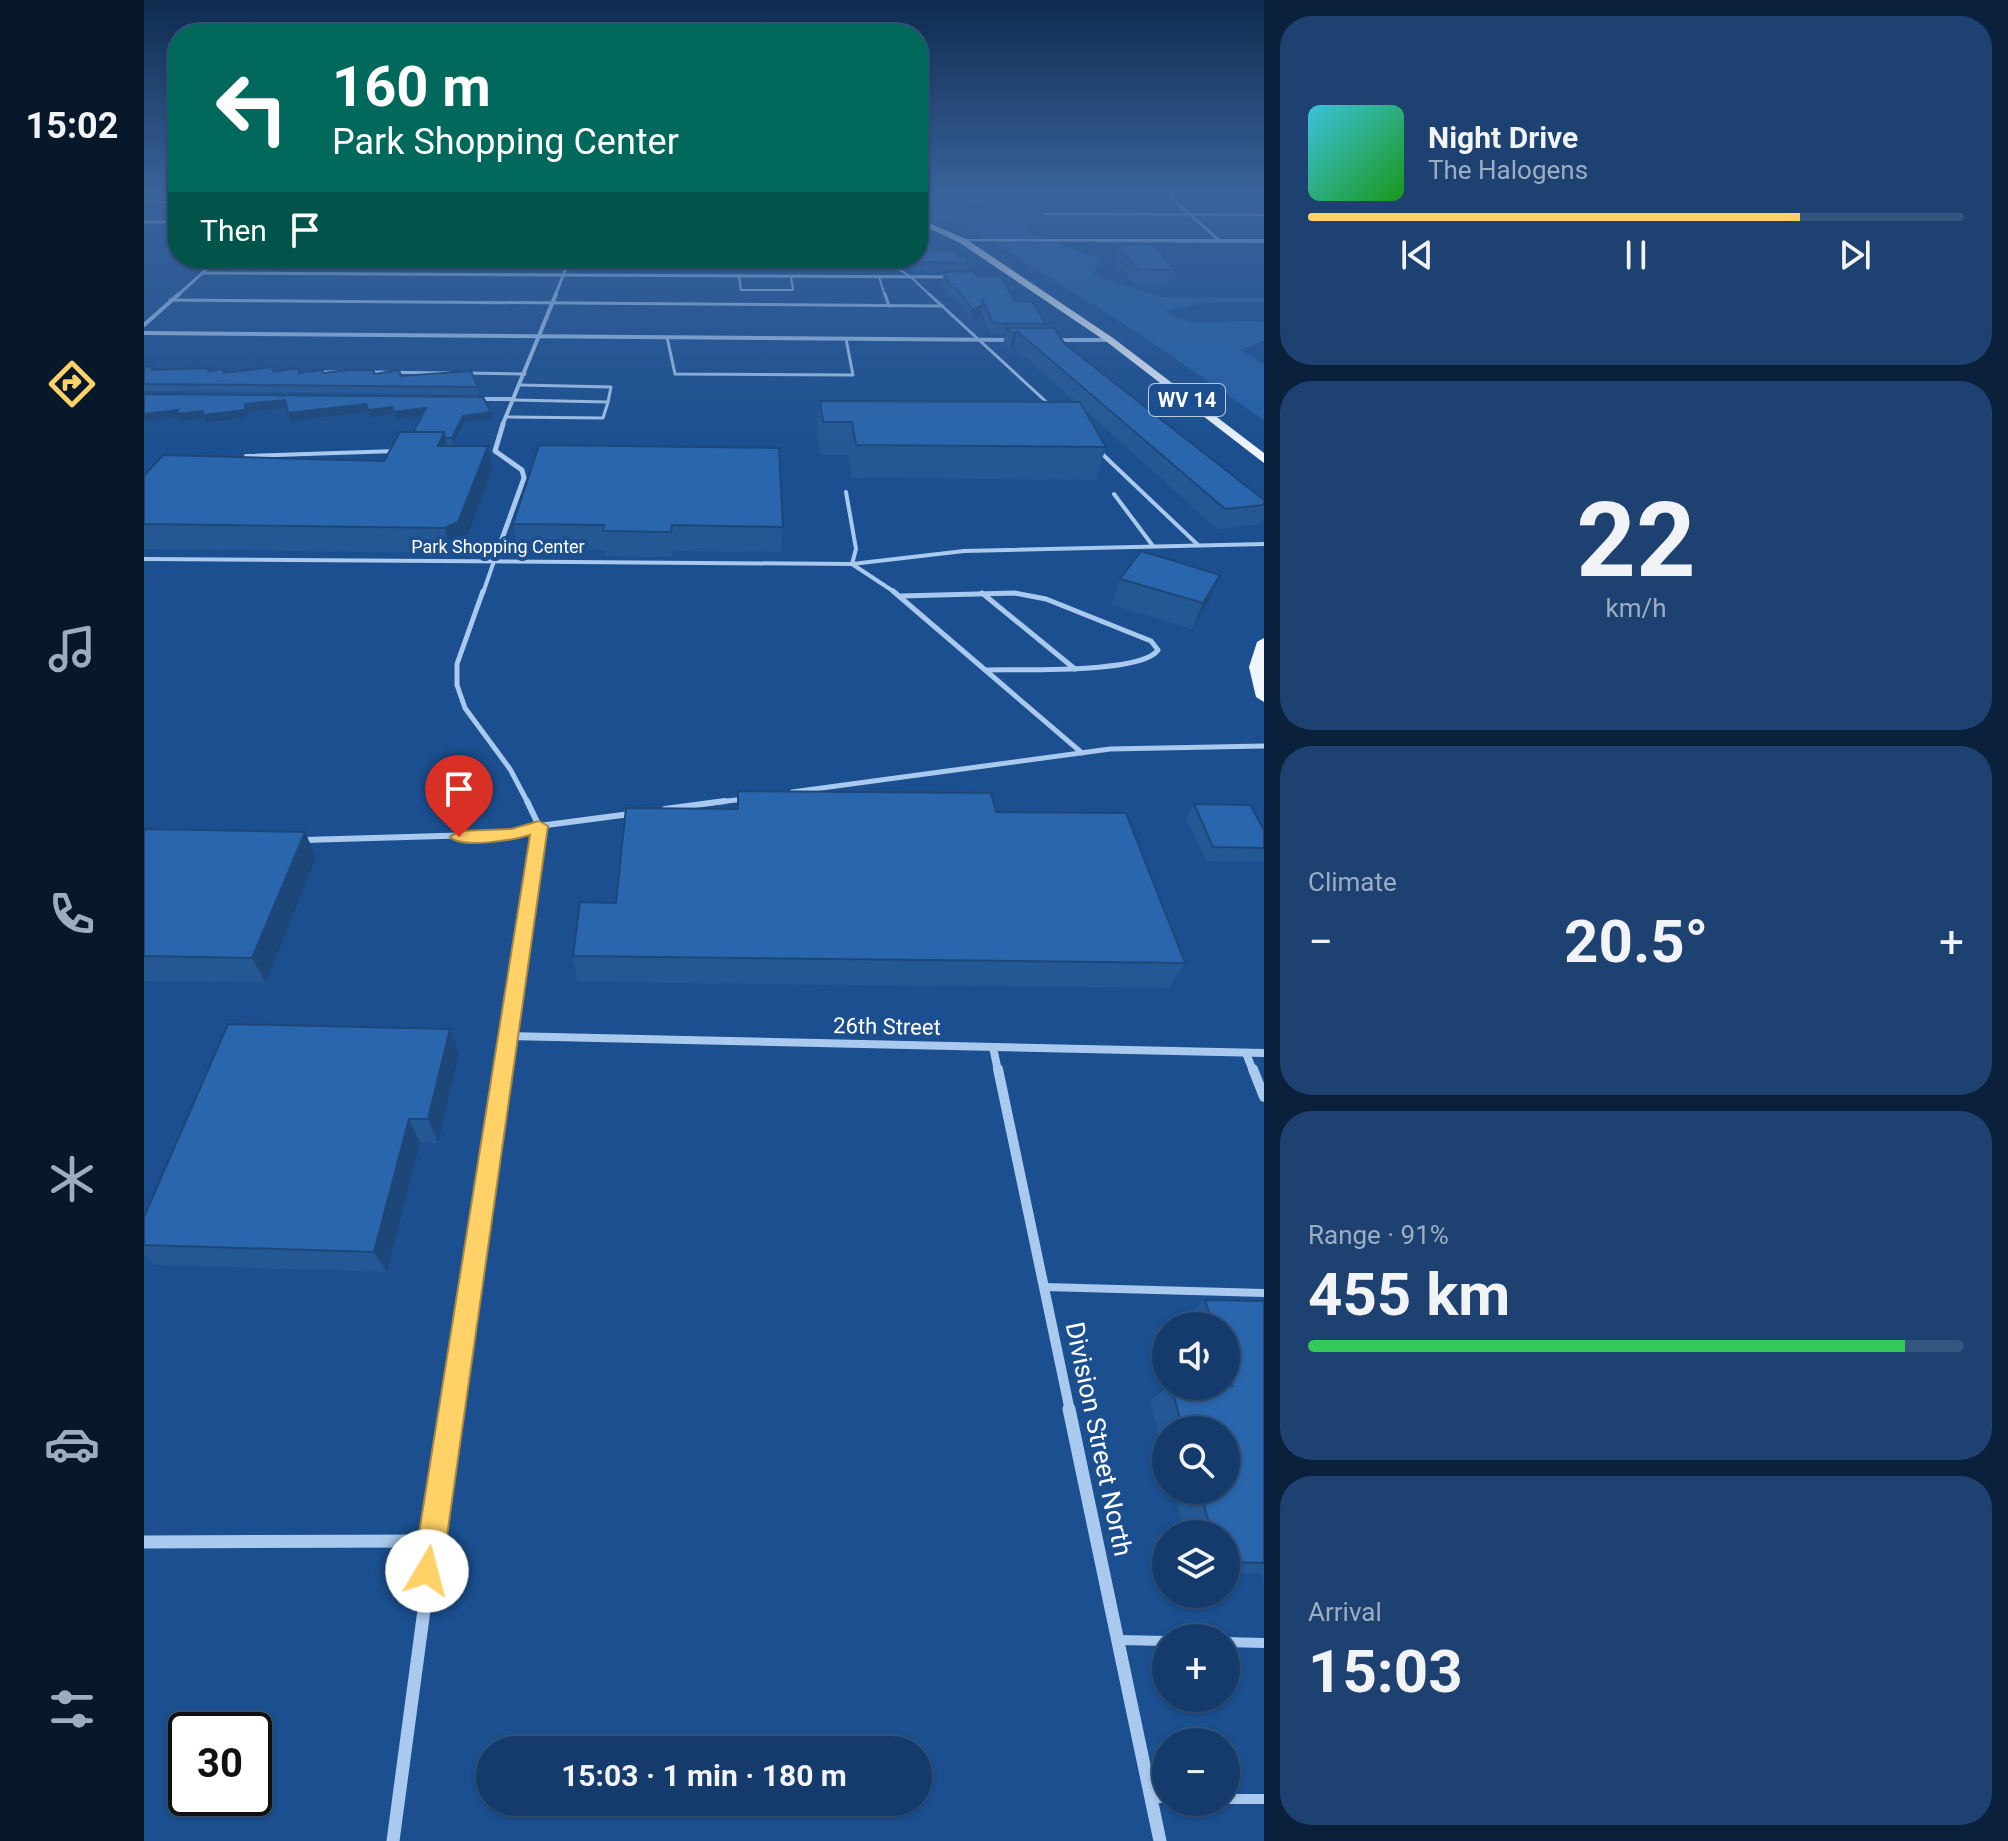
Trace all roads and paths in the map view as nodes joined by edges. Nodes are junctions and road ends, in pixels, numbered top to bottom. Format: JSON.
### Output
{"nodes":[{"id":1,"x":739,"y":276,"type":"edge"},
{"id":2,"x":791,"y":276,"type":"edge"},
{"id":3,"x":197,"y":277,"type":"edge"},
{"id":4,"x":563,"y":277,"type":"edge"},
{"id":5,"x":871,"y":277,"type":"edge"},
{"id":6,"x":879,"y":277,"type":"junction"},
{"id":7,"x":911,"y":277,"type":"junction"},
{"id":8,"x":956,"y":277,"type":"edge"},
{"id":9,"x":1002,"y":277,"type":"edge"},
{"id":10,"x":1017,"y":277,"type":"joint"},
{"id":11,"x":170,"y":300,"type":"junction"},
{"id":12,"x":553,"y":303,"type":"junction"},
{"id":13,"x":889,"y":306,"type":"junction"},
{"id":14,"x":943,"y":306,"type":"junction"},
{"id":15,"x":144,"y":325,"type":"edge"},
{"id":16,"x":144,"y":333,"type":"edge"},
{"id":17,"x":541,"y":336,"type":"junction"},
{"id":18,"x":667,"y":337,"type":"junction"},
{"id":19,"x":846,"y":339,"type":"junction"},
{"id":20,"x":982,"y":340,"type":"junction"},
{"id":21,"x":1014,"y":340,"type":"edge"},
{"id":22,"x":1046,"y":340,"type":"edge"},
{"id":23,"x":1110,"y":340,"type":"junction"},
{"id":24,"x":316,"y":372,"type":"edge"},
{"id":25,"x":346,"y":372,"type":"edge"},
{"id":26,"x":360,"y":372,"type":"edge"},
{"id":27,"x":525,"y":374,"type":"junction"},
{"id":28,"x":520,"y":385,"type":"junction"},
{"id":29,"x":465,"y":399,"type":"edge"},
{"id":30,"x":514,"y":400,"type":"junction"},
{"id":31,"x":608,"y":402,"type":"junction"},
{"id":32,"x":1062,"y":416,"type":"edge"},
{"id":33,"x":507,"y":417,"type":"junction"},
{"id":34,"x":1096,"y":448,"type":"edge"},
{"id":35,"x":403,"y":451,"type":"edge"},
{"id":36,"x":246,"y":456,"type":"edge"},
{"id":37,"x":1264,"y":459,"type":"edge"},
{"id":38,"x":846,"y":492,"type":"dead end"},
{"id":39,"x":1114,"y":494,"type":"dead end"},
{"id":40,"x":1264,"y":544,"type":"edge"},
{"id":41,"x":1198,"y":545,"type":"junction"},
{"id":42,"x":1153,"y":546,"type":"junction"},
{"id":43,"x":144,"y":559,"type":"edge"},
{"id":44,"x":494,"y":561,"type":"junction"},
{"id":45,"x":852,"y":564,"type":"junction"},
{"id":46,"x":982,"y":593,"type":"junction"},
{"id":47,"x":901,"y":596,"type":"junction"},
{"id":48,"x":1264,"y":642,"type":"edge"},
{"id":49,"x":1075,"y":669,"type":"junction"},
{"id":50,"x":985,"y":670,"type":"junction"},
{"id":51,"x":1264,"y":697,"type":"edge"},
{"id":52,"x":1264,"y":746,"type":"edge"},
{"id":53,"x":1082,"y":753,"type":"junction"},
{"id":54,"x":784,"y":793,"type":"edge"},
{"id":55,"x":757,"y":797,"type":"edge"},
{"id":56,"x":659,"y":810,"type":"edge"},
{"id":57,"x":644,"y":812,"type":"edge"},
{"id":58,"x":539,"y":826,"type":"junction"},
{"id":59,"x":302,"y":840,"type":"edge"},
{"id":60,"x":508,"y":1036,"type":"junction"},
{"id":61,"x":993,"y":1047,"type":"junction"},
{"id":62,"x":1246,"y":1053,"type":"junction"},
{"id":63,"x":1264,"y":1053,"type":"edge"},
{"id":64,"x":1264,"y":1097,"type":"edge"},
{"id":65,"x":1045,"y":1287,"type":"junction"},
{"id":66,"x":1264,"y":1293,"type":"edge"},
{"id":67,"x":431,"y":1541,"type":"junction"},
{"id":68,"x":144,"y":1542,"type":"edge"},
{"id":69,"x":1119,"y":1640,"type":"junction"},
{"id":70,"x":1152,"y":1641,"type":"edge"},
{"id":71,"x":1240,"y":1642,"type":"edge"},
{"id":72,"x":1264,"y":1643,"type":"edge"},
{"id":73,"x":1151,"y":1798,"type":"joint"},
{"id":74,"x":1240,"y":1799,"type":"edge"},
{"id":75,"x":1264,"y":1799,"type":"edge"},
{"id":76,"x":393,"y":1841,"type":"edge"},
{"id":77,"x":1160,"y":1841,"type":"edge"}],
"edges":[{"from":1,"to":2,"type":"lane"},
{"from":3,"to":11,"type":"street"},
{"from":4,"to":12,"type":"street"},
{"from":5,"to":6,"type":"street"},
{"from":6,"to":7,"type":"street"},
{"from":6,"to":13,"type":"lane"},
{"from":7,"to":8,"type":"street"},
{"from":7,"to":14,"type":"lane"},
{"from":9,"to":10,"type":"street"},
{"from":10,"to":23,"type":"main road","number":"WV 14"},
{"from":11,"to":12,"type":"lane"},
{"from":11,"to":15,"type":"street"},
{"from":12,"to":13,"type":"lane"},
{"from":12,"to":17,"type":"street"},
{"from":13,"to":14,"type":"lane"},
{"from":14,"to":20,"type":"lane"},
{"from":16,"to":17,"type":"street"},
{"from":17,"to":18,"type":"street"},
{"from":17,"to":27,"type":"street"},
{"from":18,"to":19,"type":"street"},
{"from":18,"to":19,"type":"lane"},
{"from":19,"to":20,"type":"street"},
{"from":20,"to":21,"type":"street"},
{"from":20,"to":32,"type":"lane"},
{"from":22,"to":23,"type":"street"},
{"from":23,"to":37,"type":"main road","number":"WV 14"},
{"from":24,"to":25,"type":"lane"},
{"from":26,"to":27,"type":"lane"},
{"from":27,"to":28,"type":"street"},
{"from":28,"to":30,"type":"street"},
{"from":28,"to":31,"type":"lane"},
{"from":29,"to":30,"type":"street"},
{"from":30,"to":31,"type":"lane"},
{"from":30,"to":33,"type":"street"},
{"from":31,"to":33,"type":"lane"},
{"from":33,"to":44,"type":"street"},
{"from":34,"to":41,"type":"lane"},
{"from":35,"to":36,"type":"lane"},
{"from":38,"to":45,"type":"lane"},
{"from":39,"to":42,"type":"lane"},
{"from":40,"to":41,"type":"lane","name":"Park Shopping Center"},
{"from":41,"to":42,"type":"lane","name":"Park Shopping Center"},
{"from":42,"to":45,"type":"lane","name":"Park Shopping Center"},
{"from":43,"to":44,"type":"lane","name":"Park Shopping Center"},
{"from":44,"to":45,"type":"lane","name":"Park Shopping Center"},
{"from":44,"to":58,"type":"lane"},
{"from":45,"to":47,"type":"lane"},
{"from":46,"to":47,"type":"lane"},
{"from":46,"to":49,"type":"lane"},
{"from":46,"to":49,"type":"lane"},
{"from":47,"to":50,"type":"lane"},
{"from":48,"to":51,"type":"main road"},
{"from":49,"to":50,"type":"lane"},
{"from":50,"to":53,"type":"lane"},
{"from":52,"to":53,"type":"lane"},
{"from":53,"to":54,"type":"lane"},
{"from":55,"to":56,"type":"lane"},
{"from":57,"to":58,"type":"lane"},
{"from":58,"to":59,"type":"lane"},
{"from":58,"to":60,"type":"street"},
{"from":60,"to":61,"type":"street","name":"26th Street"},
{"from":60,"to":67,"type":"street"},
{"from":61,"to":62,"type":"street","name":"26th Street"},
{"from":61,"to":65,"type":"street","name":"Division Street North"},
{"from":62,"to":63,"type":"street","name":"26th Street"},
{"from":62,"to":64,"type":"street"},
{"from":65,"to":66,"type":"lane"},
{"from":65,"to":69,"type":"street","name":"Division Street North"},
{"from":67,"to":68,"type":"street"},
{"from":67,"to":76,"type":"street"},
{"from":69,"to":70,"type":"lane"},
{"from":69,"to":73,"type":"street","name":"Division Street North"},
{"from":71,"to":72,"type":"lane"},
{"from":73,"to":77,"type":"street","name":"Division Street North"},
{"from":74,"to":75,"type":"lane"}]}
